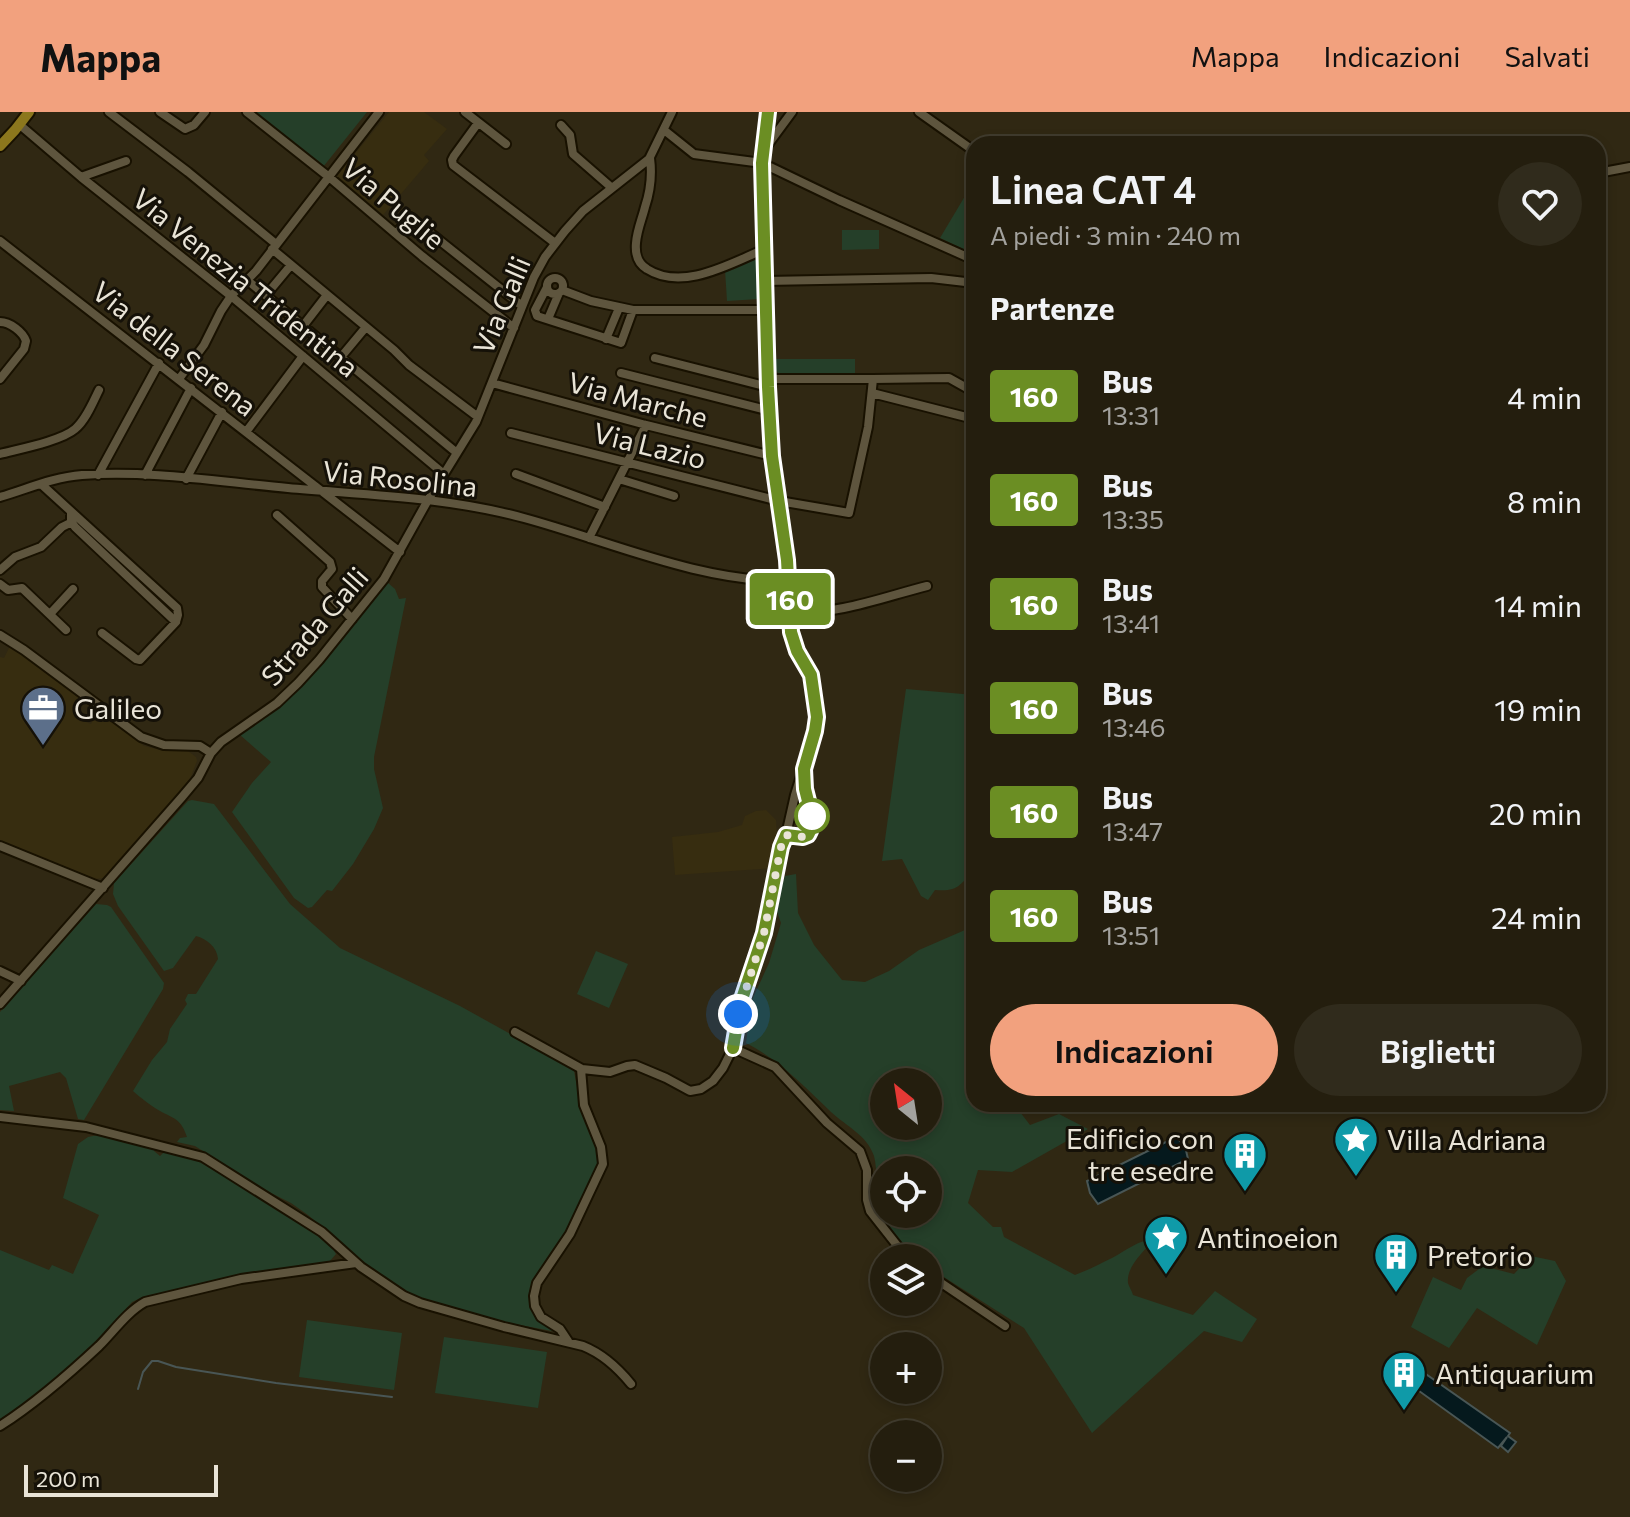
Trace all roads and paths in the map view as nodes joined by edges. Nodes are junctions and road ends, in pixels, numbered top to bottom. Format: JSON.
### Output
{"nodes":[{"id":1,"x":29,"y":112,"type":"edge"},
{"id":2,"x":109,"y":112,"type":"edge"},
{"id":3,"x":160,"y":112,"type":"edge"},
{"id":4,"x":205,"y":112,"type":"edge"},
{"id":5,"x":247,"y":112,"type":"edge"},
{"id":6,"x":379,"y":112,"type":"edge"},
{"id":7,"x":465,"y":112,"type":"edge"},
{"id":8,"x":672,"y":112,"type":"edge"},
{"id":9,"x":768,"y":112,"type":"edge"},
{"id":10,"x":792,"y":112,"type":"edge"},
{"id":11,"x":919,"y":112,"type":"edge"},
{"id":12,"x":478,"y":123,"type":"junction"},
{"id":13,"x":20,"y":125,"type":"junction"},
{"id":14,"x":561,"y":125,"type":"dead end"},
{"id":15,"x":664,"y":130,"type":"junction"},
{"id":16,"x":506,"y":144,"type":"dead end"},
{"id":17,"x":966,"y":145,"type":"edge"},
{"id":18,"x":0,"y":146,"type":"edge"},
{"id":19,"x":763,"y":151,"type":"junction"},
{"id":20,"x":650,"y":158,"type":"junction"},
{"id":21,"x":126,"y":161,"type":"dead end"},
{"id":22,"x":762,"y":163,"type":"junction"},
{"id":23,"x":1630,"y":167,"type":"edge"},
{"id":24,"x":1606,"y":172,"type":"edge"},
{"id":25,"x":81,"y":177,"type":"junction"},
{"id":26,"x":329,"y":177,"type":"junction"},
{"id":27,"x":612,"y":188,"type":"junction"},
{"id":28,"x":396,"y":234,"type":"junction"},
{"id":29,"x":0,"y":241,"type":"edge"},
{"id":30,"x":555,"y":243,"type":"junction"},
{"id":31,"x":274,"y":247,"type":"junction"},
{"id":32,"x":765,"y":249,"type":"junction"},
{"id":33,"x":966,"y":256,"type":"edge"},
{"id":34,"x":291,"y":265,"type":"junction"},
{"id":35,"x":535,"y":274,"type":"junction"},
{"id":36,"x":247,"y":280,"type":"junction"},
{"id":37,"x":765,"y":281,"type":"junction"},
{"id":38,"x":966,"y":282,"type":"edge"},
{"id":39,"x":548,"y":285,"type":"junction"},
{"id":40,"x":560,"y":292,"type":"junction"},
{"id":41,"x":266,"y":295,"type":"junction"},
{"id":42,"x":327,"y":295,"type":"junction"},
{"id":43,"x":231,"y":296,"type":"junction"},
{"id":44,"x":522,"y":306,"type":"junction"},
{"id":45,"x":619,"y":308,"type":"junction"},
{"id":46,"x":633,"y":310,"type":"junction"},
{"id":47,"x":766,"y":310,"type":"junction"},
{"id":48,"x":548,"y":319,"type":"junction"},
{"id":49,"x":0,"y":322,"type":"edge"},
{"id":50,"x":303,"y":326,"type":"junction"},
{"id":51,"x":366,"y":327,"type":"junction"},
{"id":52,"x":514,"y":328,"type":"junction"},
{"id":53,"x":606,"y":339,"type":"junction"},
{"id":54,"x":303,"y":356,"type":"junction"},
{"id":55,"x":341,"y":357,"type":"junction"},
{"id":56,"x":655,"y":358,"type":"dead end"},
{"id":57,"x":159,"y":363,"type":"junction"},
{"id":58,"x":621,"y":373,"type":"dead end"},
{"id":59,"x":0,"y":379,"type":"edge"},
{"id":60,"x":179,"y":379,"type":"junction"},
{"id":61,"x":873,"y":379,"type":"junction"},
{"id":62,"x":492,"y":383,"type":"junction"},
{"id":63,"x":768,"y":383,"type":"junction"},
{"id":64,"x":191,"y":388,"type":"junction"},
{"id":65,"x":966,"y":388,"type":"edge"},
{"id":66,"x":99,"y":390,"type":"dead end"},
{"id":67,"x":872,"y":393,"type":"junction"},
{"id":68,"x":770,"y":411,"type":"junction"},
{"id":69,"x":222,"y":412,"type":"junction"},
{"id":70,"x":478,"y":417,"type":"junction"},
{"id":71,"x":966,"y":417,"type":"edge"},
{"id":72,"x":646,"y":425,"type":"junction"},
{"id":73,"x":246,"y":432,"type":"junction"},
{"id":74,"x":511,"y":433,"type":"dead end"},
{"id":75,"x":457,"y":453,"type":"junction"},
{"id":76,"x":0,"y":454,"type":"edge"},
{"id":77,"x":772,"y":456,"type":"junction"},
{"id":78,"x":629,"y":462,"type":"junction"},
{"id":79,"x":444,"y":474,"type":"junction"},
{"id":80,"x":516,"y":474,"type":"dead end"},
{"id":81,"x":98,"y":475,"type":"junction"},
{"id":82,"x":145,"y":475,"type":"junction"},
{"id":83,"x":186,"y":479,"type":"junction"},
{"id":84,"x":619,"y":479,"type":"junction"},
{"id":85,"x":41,"y":484,"type":"junction"},
{"id":86,"x":322,"y":491,"type":"junction"},
{"id":87,"x":674,"y":496,"type":"dead end"},
{"id":88,"x":0,"y":497,"type":"edge"},
{"id":89,"x":428,"y":500,"type":"junction"},
{"id":90,"x":779,"y":501,"type":"junction"},
{"id":91,"x":605,"y":507,"type":"junction"},
{"id":92,"x":277,"y":515,"type":"dead end"},
{"id":93,"x":71,"y":517,"type":"junction"},
{"id":94,"x":589,"y":538,"type":"junction"},
{"id":95,"x":400,"y":552,"type":"junction"},
{"id":96,"x":0,"y":570,"type":"edge"},
{"id":97,"x":789,"y":581,"type":"junction"},
{"id":98,"x":0,"y":584,"type":"edge"},
{"id":99,"x":927,"y":586,"type":"dead end"},
{"id":100,"x":73,"y":589,"type":"dead end"},
{"id":101,"x":791,"y":611,"type":"junction"},
{"id":102,"x":50,"y":614,"type":"junction"},
{"id":103,"x":352,"y":619,"type":"junction"},
{"id":104,"x":66,"y":630,"type":"dead end"},
{"id":105,"x":102,"y":633,"type":"dead end"},
{"id":106,"x":0,"y":635,"type":"edge"},
{"id":107,"x":211,"y":753,"type":"junction"},
{"id":108,"x":804,"y":769,"type":"junction"},
{"id":109,"x":808,"y":800,"type":"junction"},
{"id":110,"x":793,"y":802,"type":"junction"},
{"id":111,"x":786,"y":835,"type":"junction"},
{"id":112,"x":0,"y":846,"type":"edge"},
{"id":113,"x":103,"y":888,"type":"junction"},
{"id":114,"x":0,"y":971,"type":"edge"},
{"id":115,"x":21,"y":981,"type":"junction"},
{"id":116,"x":0,"y":1004,"type":"edge"},
{"id":117,"x":515,"y":1032,"type":"dead end"},
{"id":118,"x":733,"y":1048,"type":"junction"},
{"id":119,"x":581,"y":1069,"type":"junction"},
{"id":120,"x":0,"y":1117,"type":"edge"},
{"id":121,"x":896,"y":1244,"type":"edge"},
{"id":122,"x":356,"y":1263,"type":"junction"},
{"id":123,"x":942,"y":1283,"type":"edge"},
{"id":124,"x":1005,"y":1326,"type":"dead end"},
{"id":125,"x":568,"y":1341,"type":"junction"},
{"id":126,"x":631,"y":1384,"type":"dead end"},
{"id":127,"x":0,"y":1426,"type":"edge"}],
"edges":[{"from":1,"to":13,"type":"main road"},
{"from":2,"to":31,"type":"street"},
{"from":3,"to":4,"type":"street"},
{"from":5,"to":26,"type":"street","name":"Via Puglie"},
{"from":6,"to":26,"type":"street"},
{"from":7,"to":12,"type":"street"},
{"from":8,"to":15,"type":"street","name":"Via Galli"},
{"from":9,"to":19,"type":"street"},
{"from":10,"to":19,"type":"street"},
{"from":11,"to":17,"type":"street"},
{"from":12,"to":16,"type":"street"},
{"from":12,"to":30,"type":"street"},
{"from":13,"to":18,"type":"main road"},
{"from":13,"to":25,"type":"street","name":"Via Venezia Tridentina"},
{"from":14,"to":27,"type":"street"},
{"from":15,"to":20,"type":"street","name":"Via Galli"},
{"from":15,"to":22,"type":"street"},
{"from":19,"to":22,"type":"street"},
{"from":20,"to":27,"type":"street","name":"Via Galli"},
{"from":20,"to":32,"type":"street"},
{"from":21,"to":25,"type":"street"},
{"from":22,"to":32,"type":"street"},
{"from":22,"to":33,"type":"street"},
{"from":23,"to":24,"type":"street"},
{"from":25,"to":43,"type":"street","name":"Via Venezia Tridentina"},
{"from":26,"to":28,"type":"street","name":"Via Puglie"},
{"from":26,"to":31,"type":"street"},
{"from":27,"to":30,"type":"street","name":"Via Galli"},
{"from":28,"to":44,"type":"street"},
{"from":28,"to":52,"type":"street","name":"Via Puglie"},
{"from":29,"to":57,"type":"street","name":"Via della Serena"},
{"from":30,"to":35,"type":"street","name":"Via Galli"},
{"from":31,"to":34,"type":"street"},
{"from":31,"to":36,"type":"street"},
{"from":32,"to":37,"type":"street"},
{"from":34,"to":41,"type":"street"},
{"from":34,"to":42,"type":"street"},
{"from":35,"to":39,"type":"street"},
{"from":35,"to":44,"type":"street","name":"Via Galli"},
{"from":36,"to":41,"type":"street"},
{"from":36,"to":43,"type":"street"},
{"from":37,"to":38,"type":"street"},
{"from":37,"to":47,"type":"street"},
{"from":39,"to":40,"type":"street"},
{"from":39,"to":48,"type":"street"},
{"from":40,"to":45,"type":"street"},
{"from":40,"to":48,"type":"street"},
{"from":41,"to":50,"type":"street"},
{"from":42,"to":50,"type":"street"},
{"from":42,"to":51,"type":"street"},
{"from":43,"to":54,"type":"street","name":"Via Venezia Tridentina"},
{"from":43,"to":60,"type":"street"},
{"from":44,"to":52,"type":"street","name":"Via Galli"},
{"from":45,"to":46,"type":"street"},
{"from":45,"to":53,"type":"street"},
{"from":46,"to":47,"type":"street"},
{"from":46,"to":53,"type":"street"},
{"from":47,"to":63,"type":"street"},
{"from":48,"to":53,"type":"street"},
{"from":49,"to":59,"type":"street"},
{"from":50,"to":55,"type":"street"},
{"from":51,"to":55,"type":"street"},
{"from":51,"to":70,"type":"street"},
{"from":52,"to":62,"type":"street","name":"Via Galli"},
{"from":54,"to":73,"type":"street"},
{"from":54,"to":79,"type":"street","name":"Via Venezia Tridentina"},
{"from":55,"to":75,"type":"street"},
{"from":56,"to":63,"type":"street"},
{"from":57,"to":60,"type":"street","name":"Via della Serena"},
{"from":57,"to":81,"type":"street"},
{"from":58,"to":68,"type":"street"},
{"from":60,"to":64,"type":"street","name":"Via della Serena"},
{"from":61,"to":63,"type":"street"},
{"from":61,"to":65,"type":"street"},
{"from":61,"to":67,"type":"street"},
{"from":62,"to":70,"type":"street","name":"Via Galli"},
{"from":62,"to":72,"type":"street","name":"Via Marche"},
{"from":63,"to":68,"type":"street"},
{"from":64,"to":69,"type":"street","name":"Via della Serena"},
{"from":64,"to":82,"type":"street"},
{"from":66,"to":76,"type":"street"},
{"from":67,"to":71,"type":"street"},
{"from":67,"to":90,"type":"street","name":"Via Lazio"},
{"from":68,"to":77,"type":"street"},
{"from":69,"to":73,"type":"street","name":"Via della Serena"},
{"from":69,"to":83,"type":"street"},
{"from":70,"to":75,"type":"street","name":"Via Galli"},
{"from":72,"to":77,"type":"street","name":"Via Marche"},
{"from":72,"to":78,"type":"street"},
{"from":73,"to":86,"type":"street","name":"Via della Serena"},
{"from":74,"to":78,"type":"street","name":"Via Lazio"},
{"from":75,"to":79,"type":"street","name":"Via Galli"},
{"from":77,"to":90,"type":"street"},
{"from":78,"to":84,"type":"street"},
{"from":78,"to":90,"type":"street","name":"Via Lazio"},
{"from":79,"to":89,"type":"street","name":"Via Galli"},
{"from":80,"to":91,"type":"street"},
{"from":81,"to":82,"type":"street","name":"Via Rosolina"},
{"from":81,"to":85,"type":"street","name":"Via Rosolina"},
{"from":82,"to":83,"type":"street","name":"Via Rosolina"},
{"from":83,"to":86,"type":"street","name":"Via Rosolina"},
{"from":84,"to":87,"type":"street"},
{"from":84,"to":91,"type":"street"},
{"from":85,"to":88,"type":"street","name":"Via Rosolina"},
{"from":85,"to":93,"type":"street"},
{"from":86,"to":89,"type":"street","name":"Via Rosolina"},
{"from":86,"to":95,"type":"street","name":"Via della Serena"},
{"from":89,"to":94,"type":"street","name":"Via Rosolina"},
{"from":89,"to":95,"type":"street","name":"Strada Galli"},
{"from":90,"to":97,"type":"street"},
{"from":91,"to":94,"type":"street"},
{"from":92,"to":103,"type":"street"},
{"from":93,"to":96,"type":"street"},
{"from":93,"to":105,"type":"street"},
{"from":94,"to":97,"type":"street","name":"Via Rosolina"},
{"from":95,"to":103,"type":"street","name":"Strada Galli"},
{"from":97,"to":101,"type":"street"},
{"from":98,"to":102,"type":"street"},
{"from":99,"to":101,"type":"street"},
{"from":100,"to":102,"type":"street"},
{"from":101,"to":108,"type":"street"},
{"from":102,"to":104,"type":"street"},
{"from":103,"to":107,"type":"street","name":"Strada Galli"},
{"from":106,"to":107,"type":"street"},
{"from":107,"to":113,"type":"street","name":"Strada Galli"},
{"from":108,"to":109,"type":"street"},
{"from":108,"to":110,"type":"street"},
{"from":109,"to":110,"type":"street"},
{"from":109,"to":111,"type":"street"},
{"from":110,"to":111,"type":"street"},
{"from":111,"to":118,"type":"street"},
{"from":112,"to":113,"type":"street"},
{"from":113,"to":115,"type":"street","name":"Strada Galli"},
{"from":114,"to":115,"type":"street"},
{"from":115,"to":116,"type":"street","name":"Strada Galli"},
{"from":117,"to":119,"type":"street"},
{"from":118,"to":119,"type":"street"},
{"from":118,"to":121,"type":"street"},
{"from":119,"to":125,"type":"street"},
{"from":120,"to":122,"type":"street"},
{"from":122,"to":125,"type":"street"},
{"from":122,"to":127,"type":"street"},
{"from":123,"to":124,"type":"street"},
{"from":125,"to":126,"type":"street"}]}
